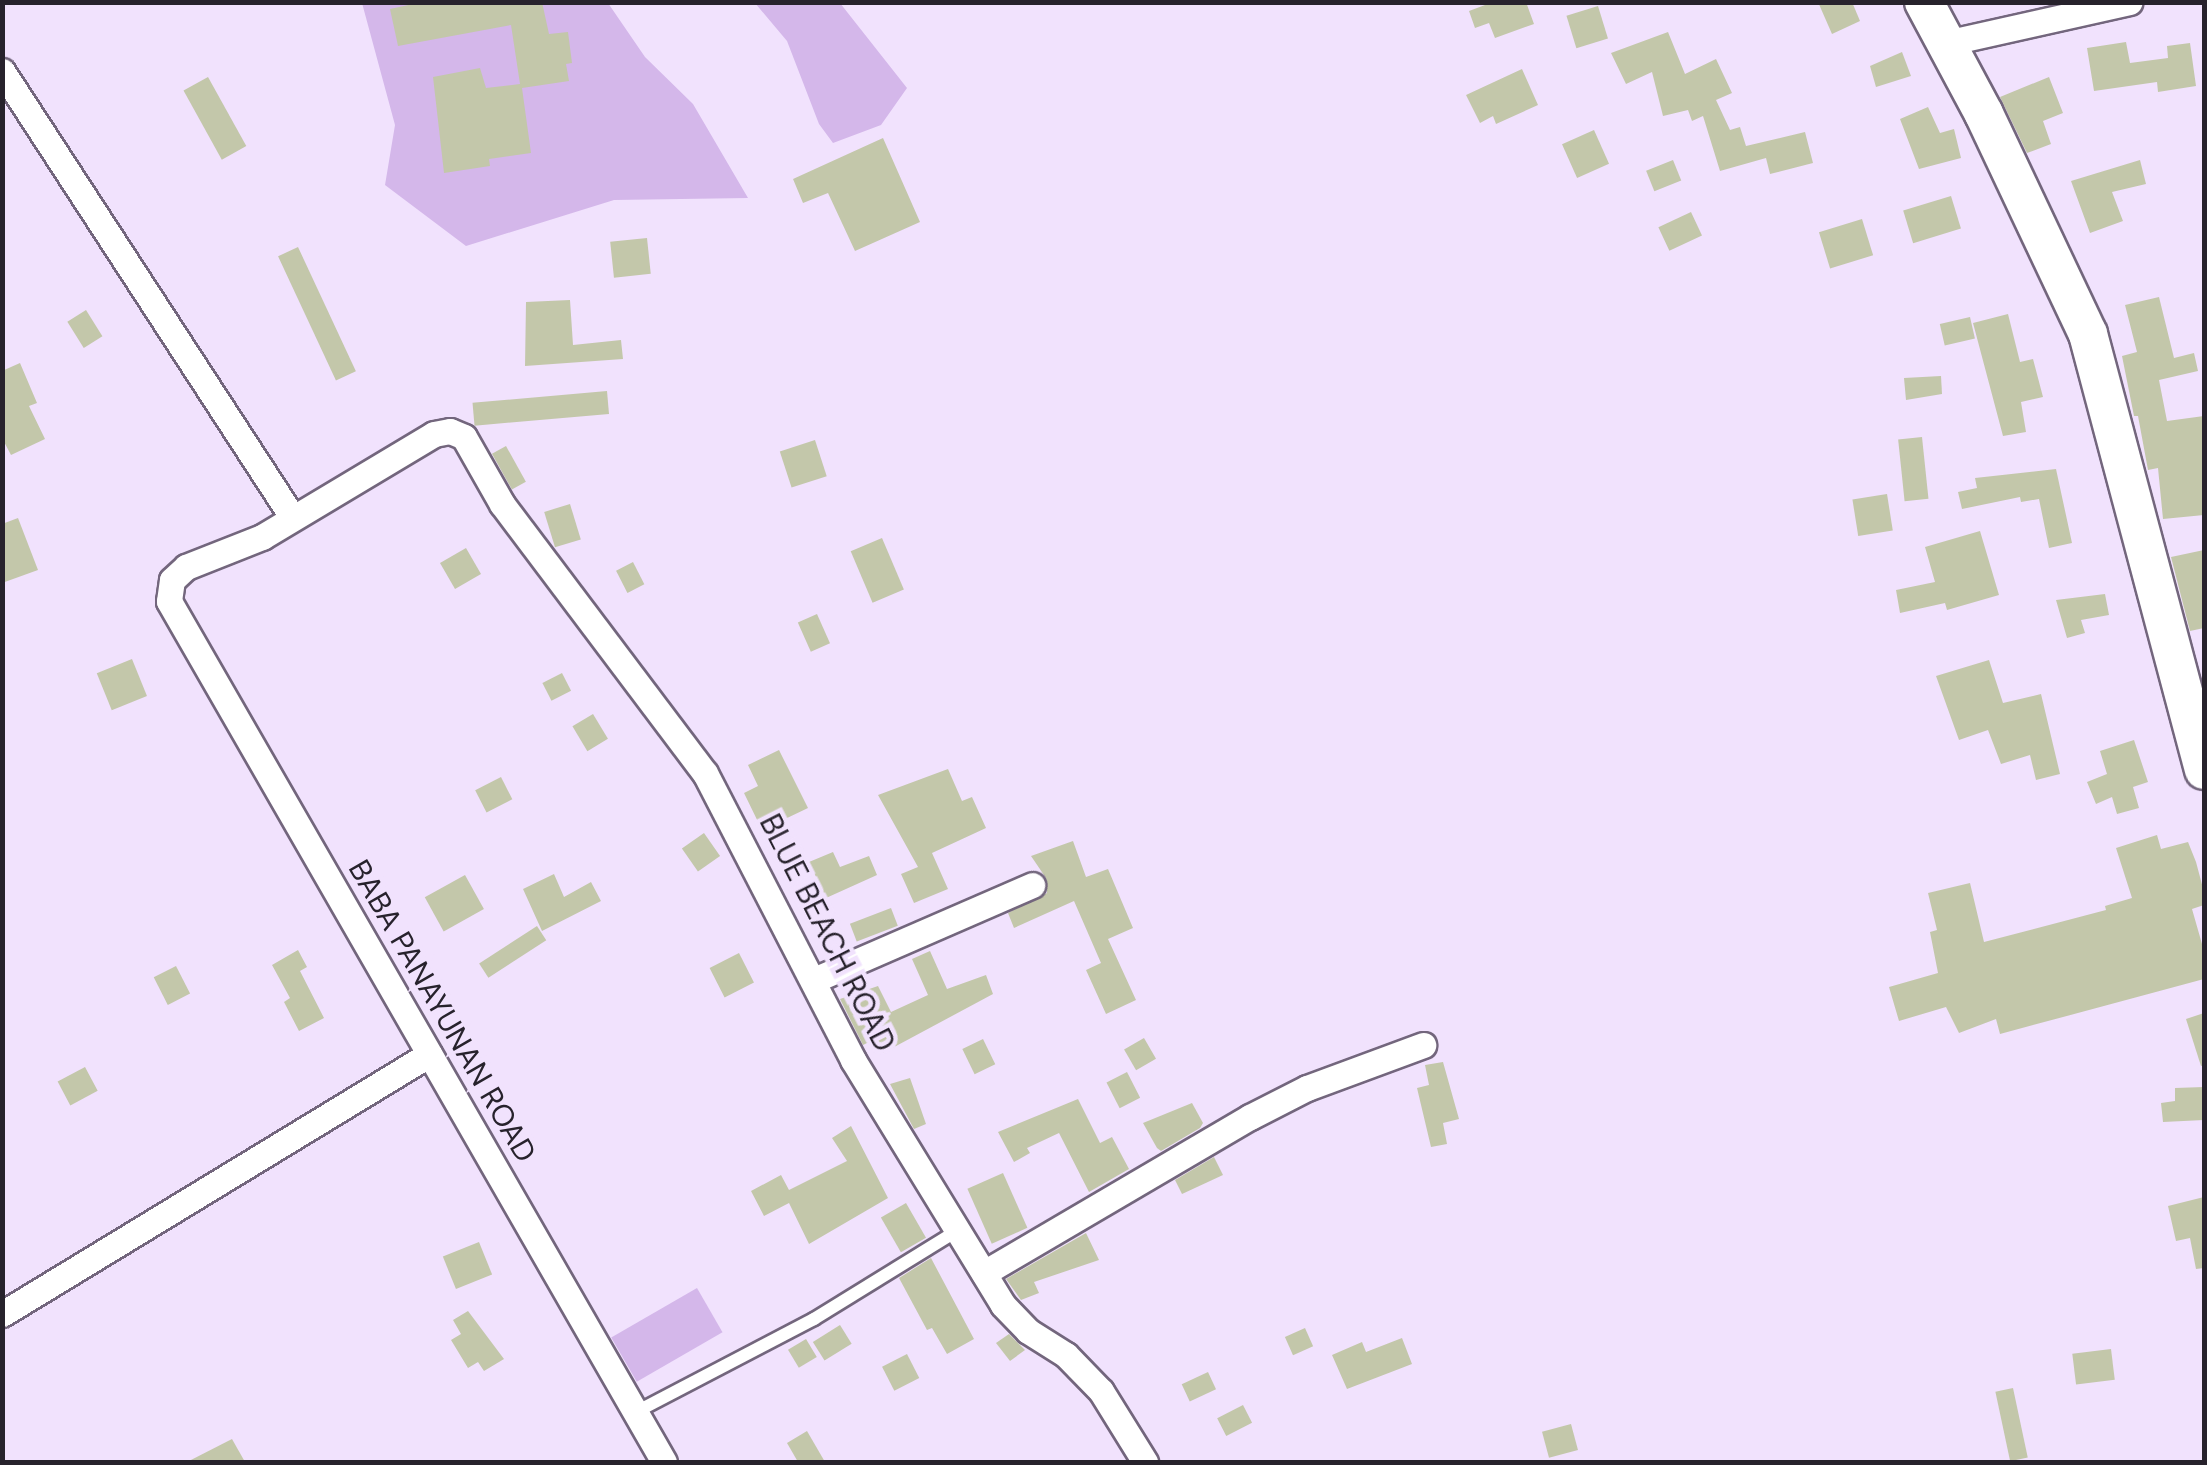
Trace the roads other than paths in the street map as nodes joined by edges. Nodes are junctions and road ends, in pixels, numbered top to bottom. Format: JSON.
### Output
{"nodes":[{"id":1,"x":1924,"y":2,"type":"edge"},
{"id":2,"x":2129,"y":2,"type":"edge"},
{"id":3,"x":1946,"y":43,"type":"junction"},
{"id":4,"x":2,"y":71,"type":"edge"},
{"id":5,"x":293,"y":518,"type":"junction"},
{"id":6,"x":2204,"y":770,"type":"edge"},
{"id":7,"x":1032,"y":885,"type":"dead end"},
{"id":8,"x":814,"y":980,"type":"junction"},
{"id":9,"x":1424,"y":1046,"type":"dead end"},
{"id":10,"x":429,"y":1054,"type":"junction"},
{"id":11,"x":958,"y":1230,"type":"junction"},
{"id":12,"x":984,"y":1272,"type":"junction"},
{"id":13,"x":2,"y":1314,"type":"edge"},
{"id":14,"x":636,"y":1412,"type":"junction"},
{"id":15,"x":664,"y":1462,"type":"edge"},
{"id":16,"x":1145,"y":1462,"type":"edge"}],
"edges":[{"from":1,"to":3,"type":"main road"},
{"from":2,"to":3,"type":"street"},
{"from":3,"to":6,"type":"main road"},
{"from":4,"to":5,"type":"street"},
{"from":5,"to":8,"type":"street","name":"BLUE BEACH ROAD"},
{"from":5,"to":10,"type":"street","name":"BABA PANAYUNAN ROAD"},
{"from":7,"to":8,"type":"street"},
{"from":8,"to":11,"type":"street","name":"BLUE BEACH ROAD"},
{"from":9,"to":12,"type":"street"},
{"from":10,"to":13,"type":"street"},
{"from":10,"to":14,"type":"street","name":"BABA PANAYUNAN ROAD"},
{"from":11,"to":12,"type":"street","name":"BLUE BEACH ROAD"},
{"from":11,"to":14,"type":"lane"},
{"from":12,"to":16,"type":"street","name":"BLUE BEACH ROAD"},
{"from":14,"to":15,"type":"street","name":"BABA PANAYUNAN ROAD"}]}
